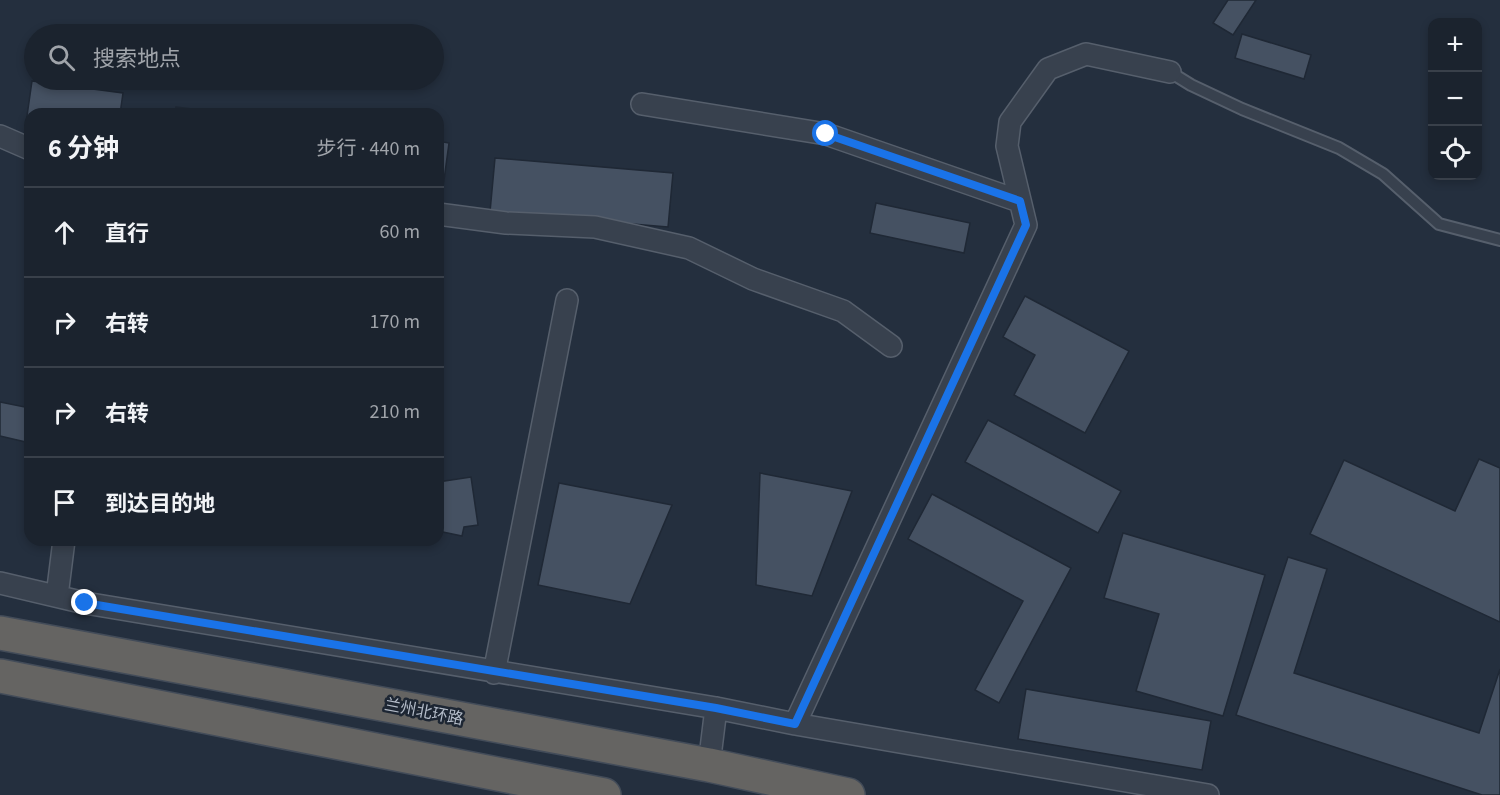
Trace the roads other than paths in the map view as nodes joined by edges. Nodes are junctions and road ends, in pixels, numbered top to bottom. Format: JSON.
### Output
{"nodes":[{"id":1,"x":1170,"y":72,"type":"joint"},
{"id":2,"x":642,"y":104,"type":"dead end"},
{"id":3,"x":0,"y":136,"type":"edge"},
{"id":4,"x":24,"y":146,"type":"edge"},
{"id":5,"x":1020,"y":201,"type":"junction"},
{"id":6,"x":444,"y":215,"type":"edge"},
{"id":7,"x":1500,"y":240,"type":"edge"},
{"id":8,"x":567,"y":300,"type":"dead end"},
{"id":9,"x":891,"y":346,"type":"dead end"},
{"id":10,"x":63,"y":546,"type":"edge"},
{"id":11,"x":0,"y":583,"type":"edge"},
{"id":12,"x":57,"y":596,"type":"junction"},
{"id":13,"x":0,"y":633,"type":"edge"},
{"id":14,"x":494,"y":673,"type":"junction"},
{"id":15,"x":0,"y":675,"type":"edge"},
{"id":16,"x":716,"y":708,"type":"junction"},
{"id":17,"x":795,"y":724,"type":"junction"},
{"id":18,"x":710,"y":765,"type":"junction"},
{"id":19,"x":604,"y":795,"type":"edge"},
{"id":20,"x":848,"y":795,"type":"edge"},
{"id":21,"x":1208,"y":795,"type":"edge"}],
"edges":[{"from":1,"to":5,"type":"street"},
{"from":1,"to":7,"type":"lane"},
{"from":2,"to":5,"type":"street"},
{"from":3,"to":4,"type":"street"},
{"from":5,"to":17,"type":"street"},
{"from":6,"to":9,"type":"street"},
{"from":8,"to":14,"type":"street"},
{"from":10,"to":12,"type":"street"},
{"from":11,"to":12,"type":"street"},
{"from":12,"to":14,"type":"street"},
{"from":13,"to":18,"type":"highway","name":"兰州北环路"},
{"from":14,"to":16,"type":"street"},
{"from":15,"to":19,"type":"highway"},
{"from":16,"to":17,"type":"street"},
{"from":16,"to":18,"type":"street"},
{"from":17,"to":21,"type":"street"},
{"from":18,"to":20,"type":"highway","name":"兰州北环路"}]}
